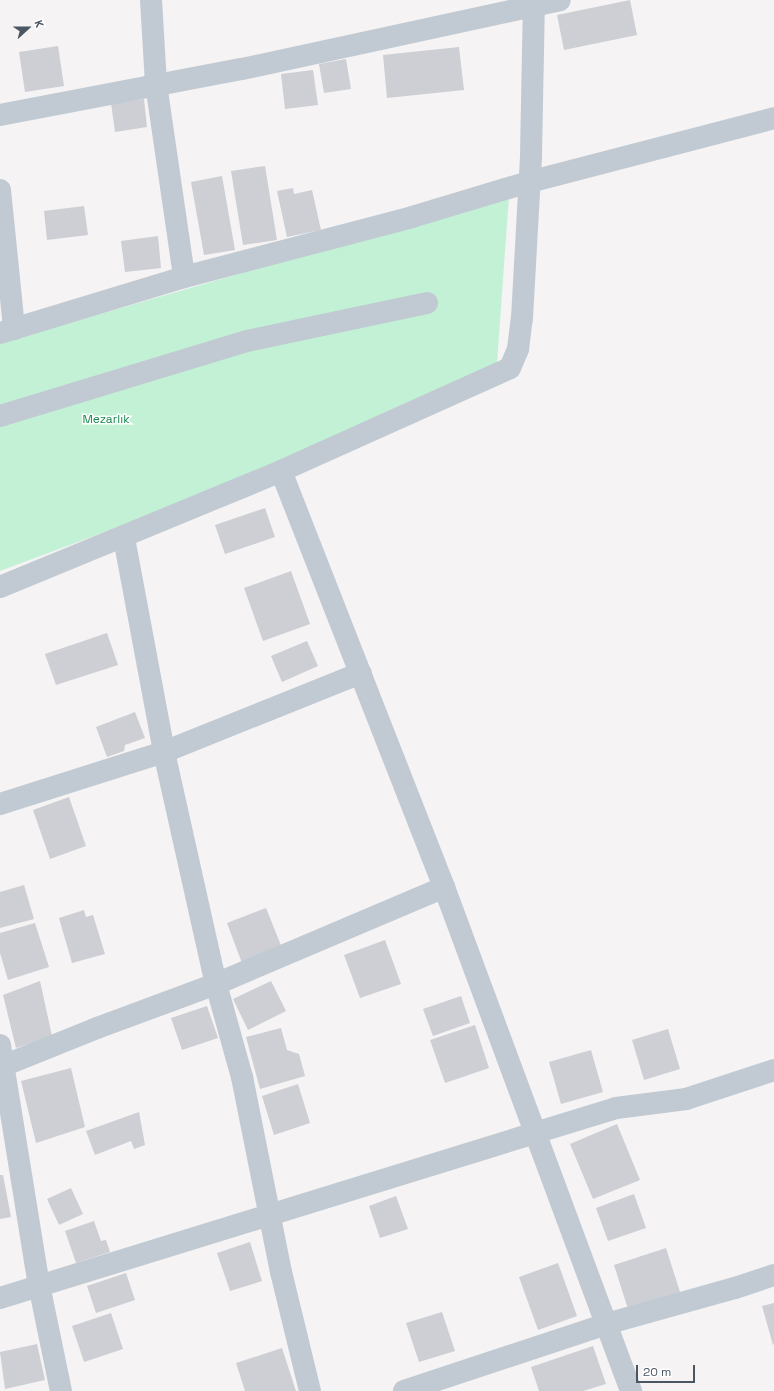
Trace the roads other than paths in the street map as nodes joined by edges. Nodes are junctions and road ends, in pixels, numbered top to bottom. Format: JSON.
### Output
{"nodes":[{"id":1,"x":151,"y":0,"type":"edge"},
{"id":2,"x":560,"y":0,"type":"edge"},
{"id":3,"x":534,"y":3,"type":"edge"},
{"id":4,"x":156,"y":84,"type":"junction"},
{"id":5,"x":0,"y":115,"type":"edge"},
{"id":6,"x":774,"y":118,"type":"edge"},
{"id":7,"x":529,"y":182,"type":"junction"},
{"id":8,"x":0,"y":190,"type":"edge"},
{"id":9,"x":184,"y":277,"type":"junction"},
{"id":10,"x":427,"y":303,"type":"dead end"},
{"id":11,"x":7,"y":331,"type":"edge"},
{"id":12,"x":0,"y":416,"type":"edge"},
{"id":13,"x":281,"y":471,"type":"junction"},
{"id":14,"x":124,"y":538,"type":"junction"},
{"id":15,"x":0,"y":587,"type":"edge"},
{"id":16,"x":361,"y":673,"type":"junction"},
{"id":17,"x":164,"y":752,"type":"junction"},
{"id":18,"x":0,"y":804,"type":"edge"},
{"id":19,"x":444,"y":887,"type":"junction"},
{"id":20,"x":216,"y":984,"type":"junction"},
{"id":21,"x":0,"y":1045,"type":"edge"},
{"id":22,"x":2,"y":1066,"type":"edge"},
{"id":23,"x":774,"y":1070,"type":"edge"},
{"id":24,"x":534,"y":1133,"type":"junction"},
{"id":25,"x":269,"y":1216,"type":"junction"},
{"id":26,"x":774,"y":1275,"type":"edge"},
{"id":27,"x":39,"y":1284,"type":"junction"},
{"id":28,"x":0,"y":1298,"type":"edge"},
{"id":29,"x":606,"y":1324,"type":"junction"},
{"id":30,"x":60,"y":1391,"type":"edge"},
{"id":31,"x":310,"y":1391,"type":"edge"},
{"id":32,"x":404,"y":1391,"type":"edge"},
{"id":33,"x":631,"y":1391,"type":"edge"}],
"edges":[{"from":1,"to":4,"type":"street"},
{"from":2,"to":3,"type":"street"},
{"from":3,"to":4,"type":"street"},
{"from":3,"to":7,"type":"street"},
{"from":4,"to":5,"type":"street"},
{"from":4,"to":9,"type":"street"},
{"from":6,"to":7,"type":"street"},
{"from":7,"to":9,"type":"street"},
{"from":7,"to":13,"type":"street"},
{"from":8,"to":11,"type":"street"},
{"from":9,"to":11,"type":"street"},
{"from":10,"to":12,"type":"street"},
{"from":13,"to":14,"type":"street"},
{"from":13,"to":16,"type":"street"},
{"from":14,"to":15,"type":"street"},
{"from":14,"to":17,"type":"street"},
{"from":16,"to":17,"type":"street"},
{"from":16,"to":19,"type":"street"},
{"from":17,"to":18,"type":"street"},
{"from":17,"to":20,"type":"street"},
{"from":19,"to":20,"type":"street"},
{"from":19,"to":24,"type":"street"},
{"from":20,"to":22,"type":"street"},
{"from":20,"to":25,"type":"street"},
{"from":21,"to":22,"type":"street"},
{"from":22,"to":27,"type":"street"},
{"from":23,"to":24,"type":"street"},
{"from":24,"to":25,"type":"street"},
{"from":24,"to":29,"type":"street"},
{"from":25,"to":27,"type":"street"},
{"from":25,"to":31,"type":"street"},
{"from":26,"to":29,"type":"street"},
{"from":27,"to":28,"type":"street"},
{"from":27,"to":30,"type":"street"},
{"from":29,"to":32,"type":"street"},
{"from":29,"to":33,"type":"street"}]}
